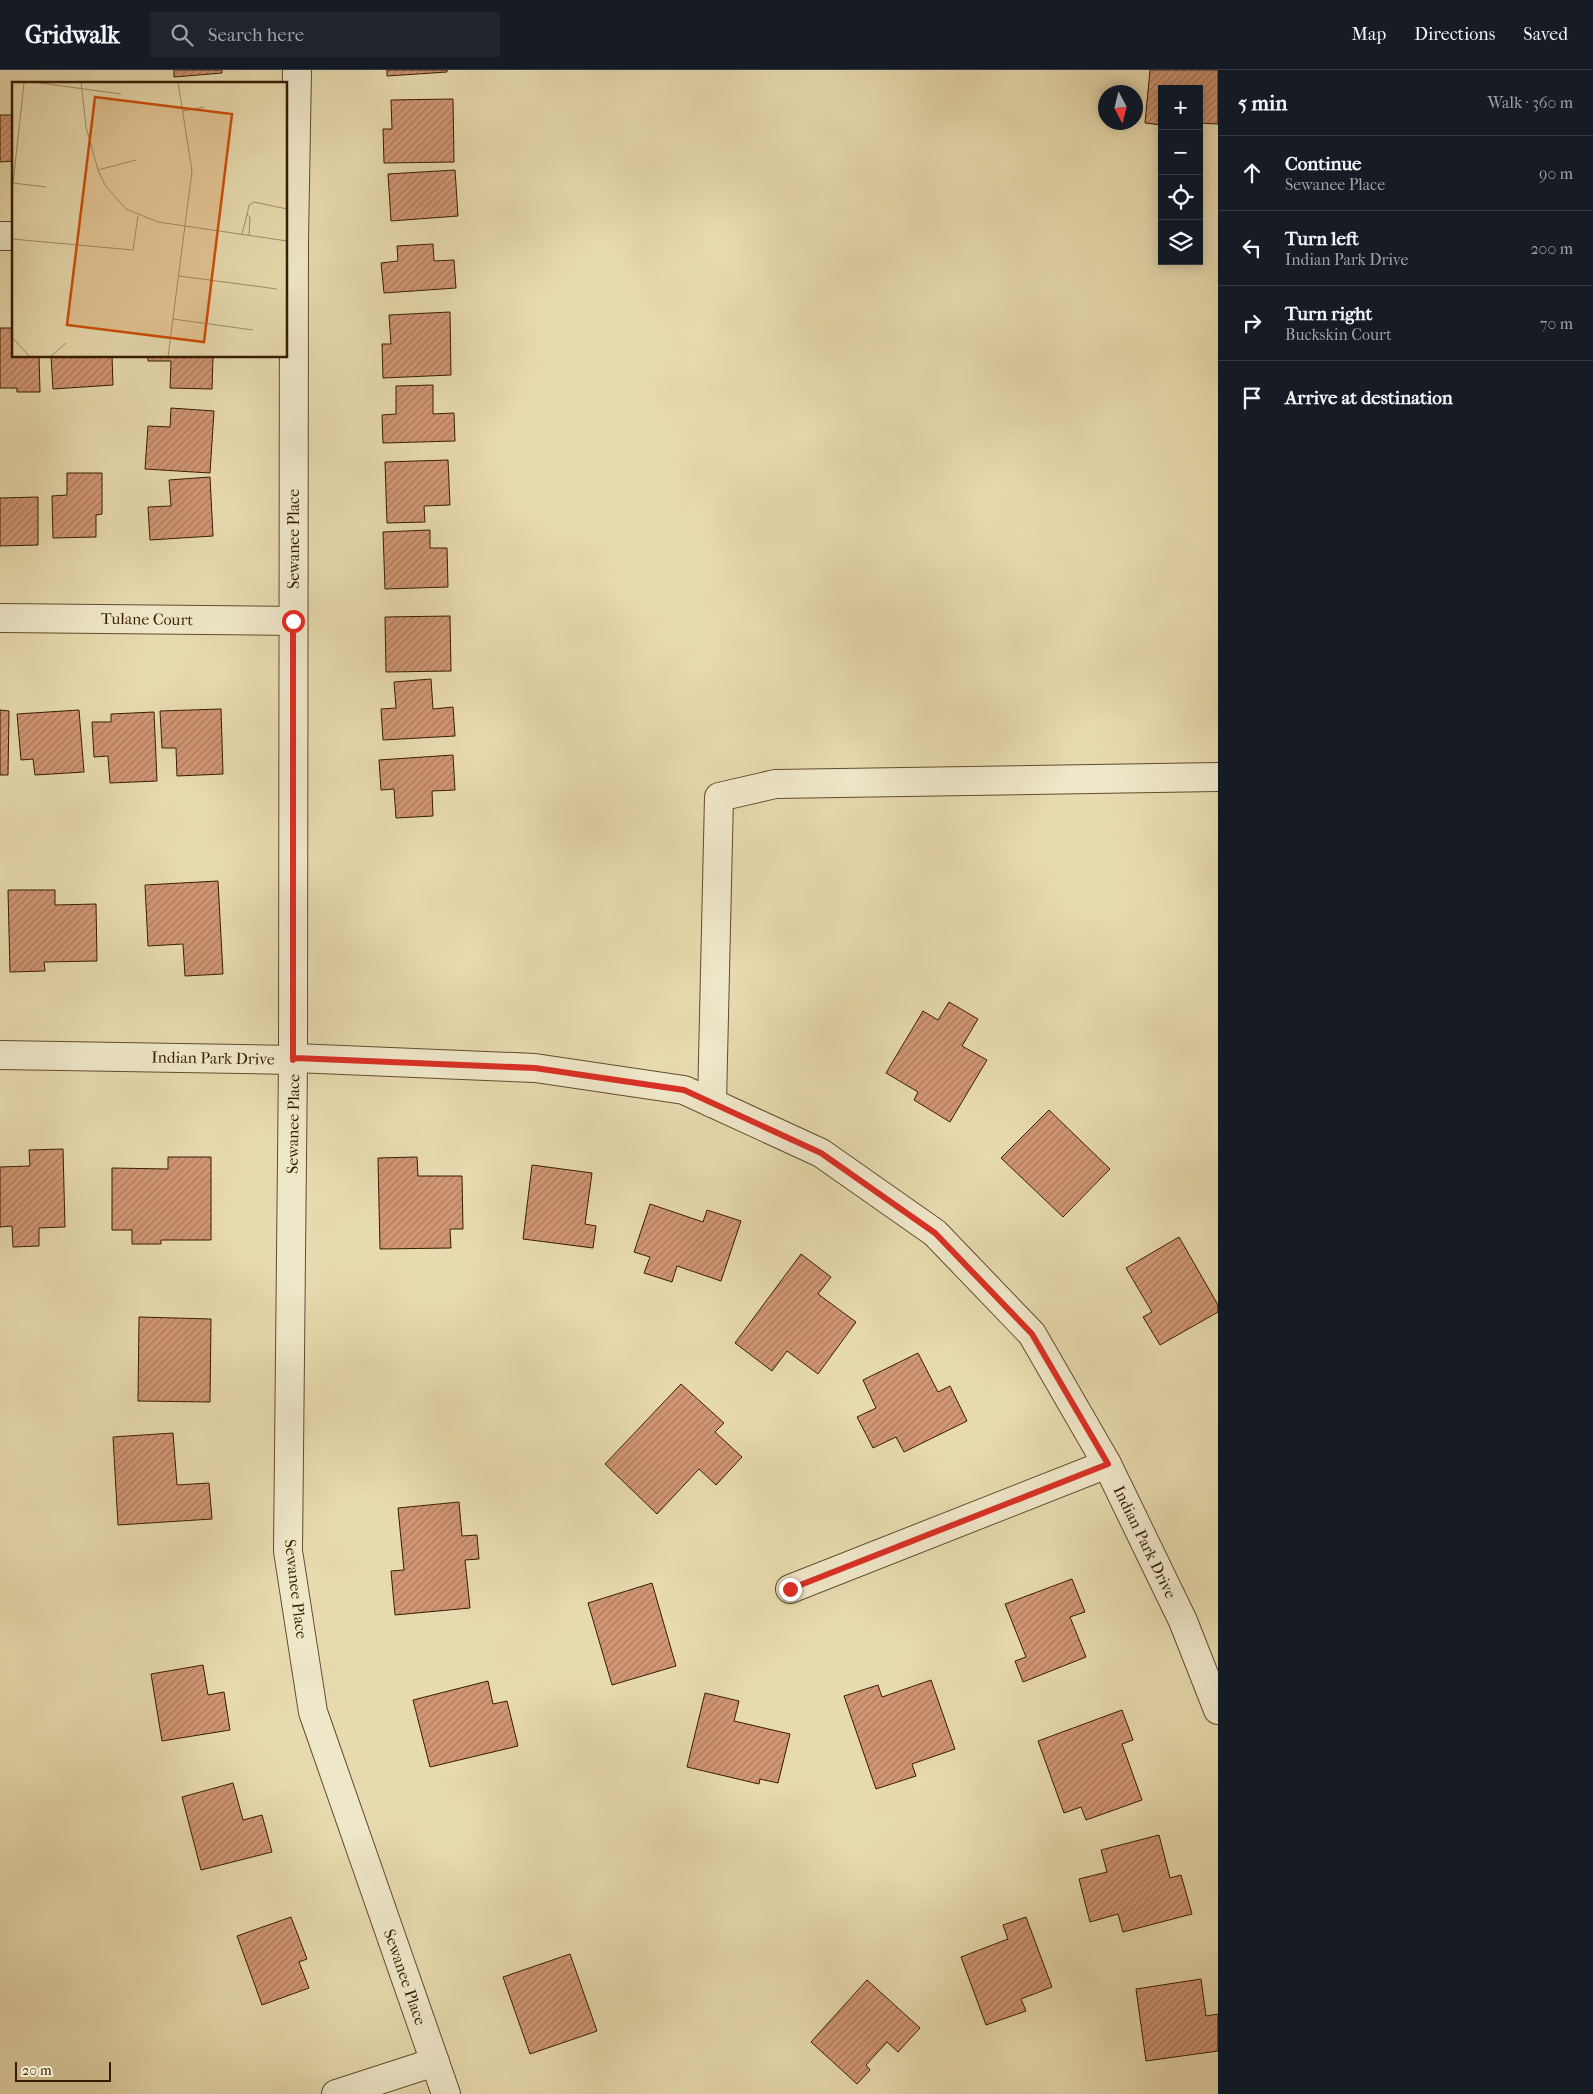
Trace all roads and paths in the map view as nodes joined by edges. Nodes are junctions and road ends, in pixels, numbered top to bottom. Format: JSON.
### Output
{"nodes":[{"id":1,"x":297,"y":70,"type":"edge"},
{"id":2,"x":290,"y":240,"type":"edge"},
{"id":3,"x":0,"y":618,"type":"edge"},
{"id":4,"x":293,"y":621,"type":"junction"},
{"id":5,"x":1218,"y":777,"type":"edge"},
{"id":6,"x":0,"y":1055,"type":"edge"},
{"id":7,"x":293,"y":1060,"type":"junction"},
{"id":8,"x":712,"y":1103,"type":"junction"},
{"id":9,"x":1108,"y":1464,"type":"junction"},
{"id":10,"x":790,"y":1589,"type":"dead end"},
{"id":11,"x":1218,"y":1710,"type":"edge"},
{"id":12,"x":435,"y":2062,"type":"junction"},
{"id":13,"x":336,"y":2094,"type":"edge"},
{"id":14,"x":446,"y":2094,"type":"edge"}],
"edges":[{"from":1,"to":2,"type":"street","name":"Sewanee Place"},
{"from":2,"to":4,"type":"street","name":"Sewanee Place"},
{"from":3,"to":4,"type":"street","name":"Tulane Court"},
{"from":4,"to":7,"type":"street","name":"Sewanee Place"},
{"from":5,"to":8,"type":"street"},
{"from":6,"to":7,"type":"street","name":"Indian Park Drive"},
{"from":7,"to":8,"type":"street","name":"Indian Park Drive"},
{"from":7,"to":12,"type":"street","name":"Sewanee Place"},
{"from":8,"to":9,"type":"street","name":"Indian Park Drive"},
{"from":9,"to":10,"type":"street"},
{"from":9,"to":11,"type":"street","name":"Indian Park Drive"},
{"from":12,"to":13,"type":"street"},
{"from":12,"to":14,"type":"street","name":"Sewanee Place"}]}
